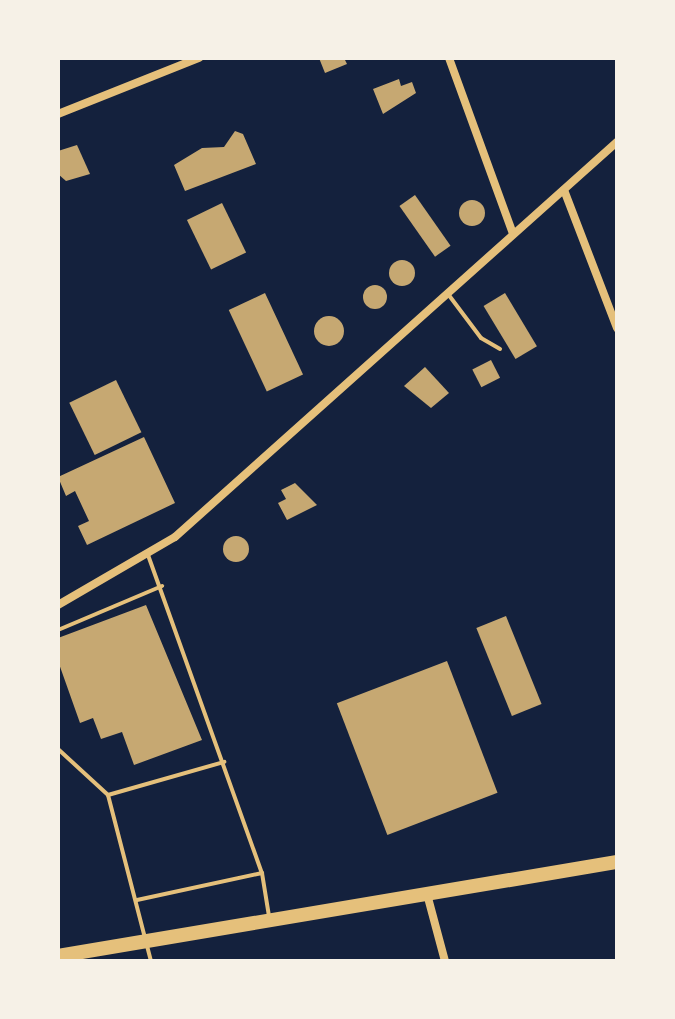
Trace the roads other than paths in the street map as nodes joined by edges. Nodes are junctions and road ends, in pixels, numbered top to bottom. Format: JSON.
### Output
{"nodes":[{"id":1,"x":199,"y":58,"type":"edge"},
{"id":2,"x":449,"y":58,"type":"edge"},
{"id":3,"x":58,"y":114,"type":"edge"},
{"id":4,"x":617,"y":142,"type":"edge"},
{"id":5,"x":564,"y":190,"type":"junction"},
{"id":6,"x":513,"y":234,"type":"junction"},
{"id":7,"x":448,"y":294,"type":"junction"},
{"id":8,"x":617,"y":328,"type":"edge"},
{"id":9,"x":500,"y":349,"type":"dead end"},
{"id":10,"x":148,"y":555,"type":"junction"},
{"id":11,"x":162,"y":586,"type":"junction"},
{"id":12,"x":58,"y":605,"type":"edge"},
{"id":13,"x":58,"y":630,"type":"edge"},
{"id":14,"x":58,"y":749,"type":"edge"},
{"id":15,"x":224,"y":762,"type":"junction"},
{"id":16,"x":108,"y":795,"type":"junction"},
{"id":17,"x":617,"y":862,"type":"edge"},
{"id":18,"x":262,"y":873,"type":"junction"},
{"id":19,"x":427,"y":894,"type":"junction"},
{"id":20,"x":137,"y":900,"type":"junction"},
{"id":21,"x":269,"y":920,"type":"junction"},
{"id":22,"x":148,"y":941,"type":"junction"},
{"id":23,"x":58,"y":956,"type":"edge"},
{"id":24,"x":151,"y":961,"type":"edge"},
{"id":25,"x":445,"y":961,"type":"edge"}],
"edges":[{"from":1,"to":3,"type":"street"},
{"from":2,"to":6,"type":"street"},
{"from":4,"to":5,"type":"street"},
{"from":5,"to":6,"type":"street"},
{"from":5,"to":8,"type":"street"},
{"from":6,"to":7,"type":"street"},
{"from":7,"to":9,"type":"lane"},
{"from":7,"to":10,"type":"street"},
{"from":10,"to":11,"type":"lane"},
{"from":10,"to":12,"type":"street"},
{"from":11,"to":13,"type":"lane"},
{"from":11,"to":15,"type":"lane"},
{"from":14,"to":16,"type":"lane"},
{"from":15,"to":16,"type":"lane"},
{"from":15,"to":18,"type":"lane"},
{"from":16,"to":20,"type":"lane"},
{"from":17,"to":19,"type":"main road"},
{"from":18,"to":20,"type":"lane"},
{"from":18,"to":21,"type":"lane"},
{"from":19,"to":21,"type":"main road"},
{"from":19,"to":25,"type":"street"},
{"from":20,"to":22,"type":"lane"},
{"from":21,"to":22,"type":"main road"},
{"from":22,"to":23,"type":"main road"},
{"from":22,"to":24,"type":"lane"}]}
